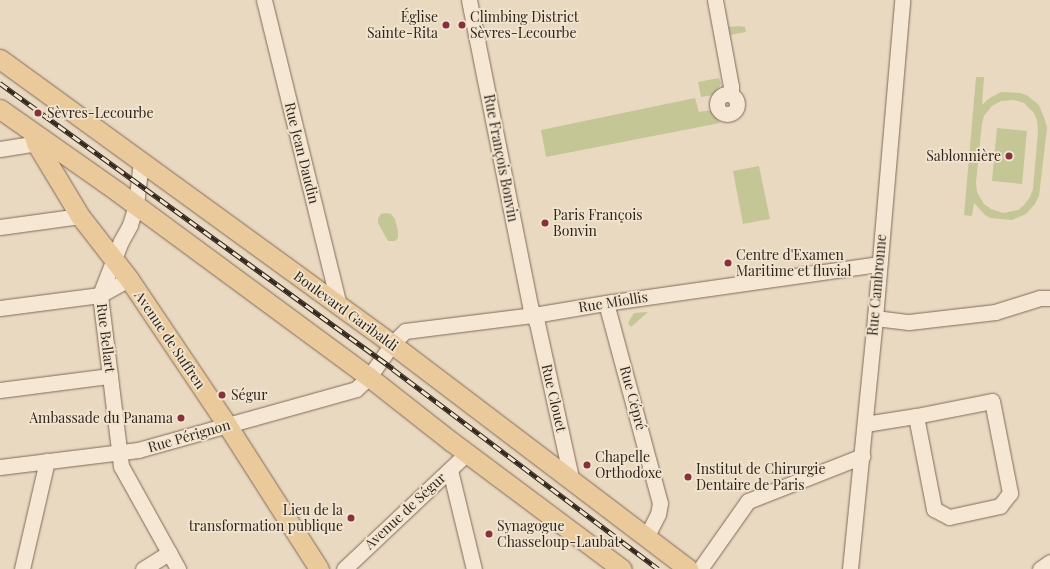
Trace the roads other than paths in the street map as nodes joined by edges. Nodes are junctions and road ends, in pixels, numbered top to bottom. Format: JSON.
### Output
{"nodes":[{"id":1,"x":264,"y":0,"type":"edge"},
{"id":2,"x":469,"y":0,"type":"edge"},
{"id":3,"x":714,"y":0,"type":"edge"},
{"id":4,"x":902,"y":0,"type":"edge"},
{"id":5,"x":0,"y":59,"type":"edge"},
{"id":6,"x":731,"y":94,"type":"dead end"},
{"id":7,"x":0,"y":109,"type":"edge"},
{"id":8,"x":34,"y":137,"type":"junction"},
{"id":9,"x":0,"y":149,"type":"edge"},
{"id":10,"x":141,"y":161,"type":"junction"},
{"id":11,"x":136,"y":205,"type":"junction"},
{"id":12,"x":80,"y":216,"type":"junction"},
{"id":13,"x":0,"y":227,"type":"edge"},
{"id":14,"x":114,"y":258,"type":"junction"},
{"id":15,"x":879,"y":264,"type":"junction"},
{"id":16,"x":129,"y":279,"type":"junction"},
{"id":17,"x":100,"y":295,"type":"junction"},
{"id":18,"x":1050,"y":298,"type":"edge"},
{"id":19,"x":606,"y":303,"type":"junction"},
{"id":20,"x":339,"y":306,"type":"junction"},
{"id":21,"x":0,"y":308,"type":"edge"},
{"id":22,"x":534,"y":315,"type":"junction"},
{"id":23,"x":875,"y":318,"type":"junction"},
{"id":24,"x":392,"y":344,"type":"junction"},
{"id":25,"x":110,"y":376,"type":"junction"},
{"id":26,"x":369,"y":377,"type":"junction"},
{"id":27,"x":0,"y":390,"type":"edge"},
{"id":28,"x":916,"y":416,"type":"junction"},
{"id":29,"x":865,"y":424,"type":"junction"},
{"id":30,"x":227,"y":425,"type":"junction"},
{"id":31,"x":120,"y":453,"type":"junction"},
{"id":32,"x":467,"y":453,"type":"junction"},
{"id":33,"x":862,"y":456,"type":"junction"},
{"id":34,"x":47,"y":461,"type":"junction"},
{"id":35,"x":0,"y":467,"type":"edge"},
{"id":36,"x":450,"y":470,"type":"junction"},
{"id":37,"x":572,"y":482,"type":"junction"},
{"id":38,"x":646,"y":538,"type":"junction"},
{"id":39,"x":169,"y":553,"type":"junction"},
{"id":40,"x":1050,"y":562,"type":"edge"},
{"id":41,"x":22,"y":569,"type":"edge"},
{"id":42,"x":143,"y":569,"type":"edge"},
{"id":43,"x":178,"y":569,"type":"edge"},
{"id":44,"x":319,"y":569,"type":"edge"},
{"id":45,"x":344,"y":569,"type":"edge"},
{"id":46,"x":474,"y":569,"type":"edge"},
{"id":47,"x":622,"y":569,"type":"edge"},
{"id":48,"x":688,"y":569,"type":"edge"},
{"id":49,"x":700,"y":569,"type":"edge"},
{"id":50,"x":850,"y":569,"type":"edge"},
{"id":51,"x":1040,"y":569,"type":"edge"}],
"edges":[{"from":1,"to":20,"type":"street","name":"Rue Jean Daudin"},
{"from":2,"to":22,"type":"street","name":"Rue François Bonvin"},
{"from":3,"to":6,"type":"street"},
{"from":4,"to":15,"type":"street","name":"Rue Cambronne"},
{"from":5,"to":10,"type":"main road","name":"Boulevard Garibaldi"},
{"from":7,"to":8,"type":"main road"},
{"from":8,"to":9,"type":"street"},
{"from":8,"to":11,"type":"main road"},
{"from":8,"to":12,"type":"main road","name":"Avenue de Suffren"},
{"from":10,"to":11,"type":"street","name":"Rue Bellart"},
{"from":10,"to":20,"type":"main road","name":"Boulevard Garibaldi"},
{"from":11,"to":14,"type":"street","name":"Rue Bellart"},
{"from":11,"to":26,"type":"main road"},
{"from":12,"to":13,"type":"street"},
{"from":12,"to":14,"type":"main road","name":"Avenue de Suffren"},
{"from":14,"to":16,"type":"main road","name":"Avenue de Suffren"},
{"from":14,"to":17,"type":"street","name":"Rue Bellart"},
{"from":15,"to":19,"type":"street","name":"Rue Miollis"},
{"from":15,"to":23,"type":"street","name":"Rue Cambronne"},
{"from":16,"to":17,"type":"street"},
{"from":16,"to":30,"type":"main road","name":"Avenue de Suffren"},
{"from":17,"to":21,"type":"street"},
{"from":17,"to":25,"type":"street","name":"Rue Bellart"},
{"from":18,"to":23,"type":"street"},
{"from":19,"to":22,"type":"street","name":"Rue Miollis"},
{"from":19,"to":38,"type":"street","name":"Rue Cépré"},
{"from":20,"to":24,"type":"main road","name":"Boulevard Garibaldi"},
{"from":22,"to":24,"type":"street","name":"Rue Miollis"},
{"from":22,"to":37,"type":"street","name":"Rue Clouet"},
{"from":23,"to":29,"type":"street","name":"Rue Cambronne"},
{"from":24,"to":26,"type":"street","name":"Rue Miollis"},
{"from":24,"to":37,"type":"main road","name":"Boulevard Garibaldi"},
{"from":25,"to":27,"type":"street"},
{"from":25,"to":31,"type":"street","name":"Rue Bellart"},
{"from":26,"to":30,"type":"street","name":"Rue Pérignon"},
{"from":26,"to":32,"type":"main road"},
{"from":28,"to":28,"type":"street"},
{"from":28,"to":29,"type":"street"},
{"from":29,"to":33,"type":"street","name":"Rue Cambronne"},
{"from":30,"to":31,"type":"street","name":"Rue Pérignon"},
{"from":30,"to":44,"type":"main road","name":"Avenue de Suffren"},
{"from":31,"to":34,"type":"street","name":"Rue Pérignon"},
{"from":31,"to":39,"type":"street","name":"Rue Bellart"},
{"from":32,"to":36,"type":"street","name":"Avenue de Ségur"},
{"from":32,"to":47,"type":"main road"},
{"from":33,"to":49,"type":"street"},
{"from":33,"to":50,"type":"street","name":"Rue Cambronne"},
{"from":34,"to":35,"type":"street","name":"Rue Pérignon"},
{"from":34,"to":41,"type":"street"},
{"from":36,"to":45,"type":"street","name":"Avenue de Ségur"},
{"from":36,"to":46,"type":"street"},
{"from":37,"to":38,"type":"main road","name":"Boulevard Garibaldi"},
{"from":38,"to":48,"type":"main road","name":"Boulevard Garibaldi"},
{"from":39,"to":42,"type":"street"},
{"from":39,"to":43,"type":"street","name":"Rue Bellart"},
{"from":40,"to":51,"type":"street"}]}
